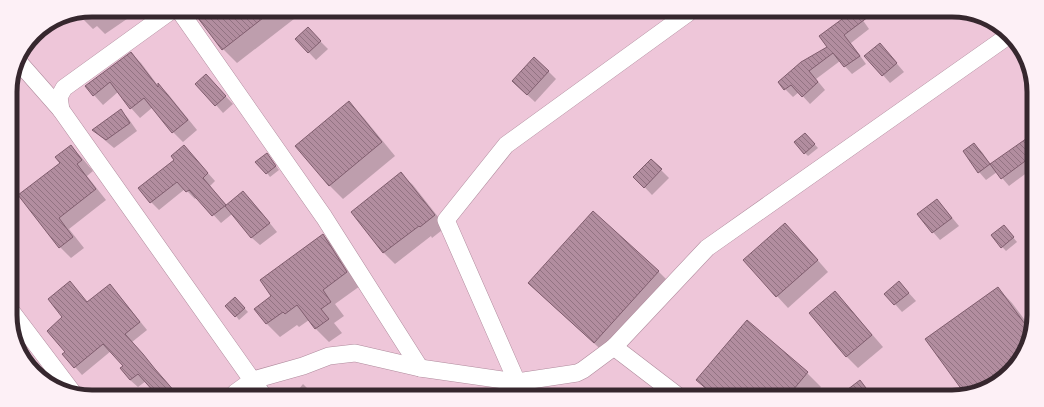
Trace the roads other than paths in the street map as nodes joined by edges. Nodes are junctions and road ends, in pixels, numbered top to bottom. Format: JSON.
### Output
{"nodes":[{"id":1,"x":162,"y":17,"type":"edge"},
{"id":2,"x":184,"y":17,"type":"edge"},
{"id":3,"x":682,"y":17,"type":"edge"},
{"id":4,"x":1004,"y":38,"type":"edge"},
{"id":5,"x":22,"y":66,"type":"edge"},
{"id":6,"x":61,"y":110,"type":"junction"},
{"id":7,"x":17,"y":319,"type":"edge"},
{"id":8,"x":614,"y":347,"type":"junction"},
{"id":9,"x":420,"y":368,"type":"junction"},
{"id":10,"x":517,"y":382,"type":"junction"},
{"id":11,"x":68,"y":386,"type":"edge"},
{"id":12,"x":258,"y":387,"type":"edge"},
{"id":13,"x":246,"y":390,"type":"edge"},
{"id":14,"x":670,"y":390,"type":"edge"}],
"edges":[{"from":1,"to":6,"type":"street"},
{"from":2,"to":9,"type":"street"},
{"from":3,"to":10,"type":"street"},
{"from":4,"to":8,"type":"street"},
{"from":5,"to":6,"type":"street"},
{"from":6,"to":12,"type":"street"},
{"from":7,"to":11,"type":"street"},
{"from":8,"to":10,"type":"street"},
{"from":8,"to":14,"type":"street"},
{"from":9,"to":10,"type":"street"},
{"from":9,"to":12,"type":"street"},
{"from":12,"to":13,"type":"street"}]}
